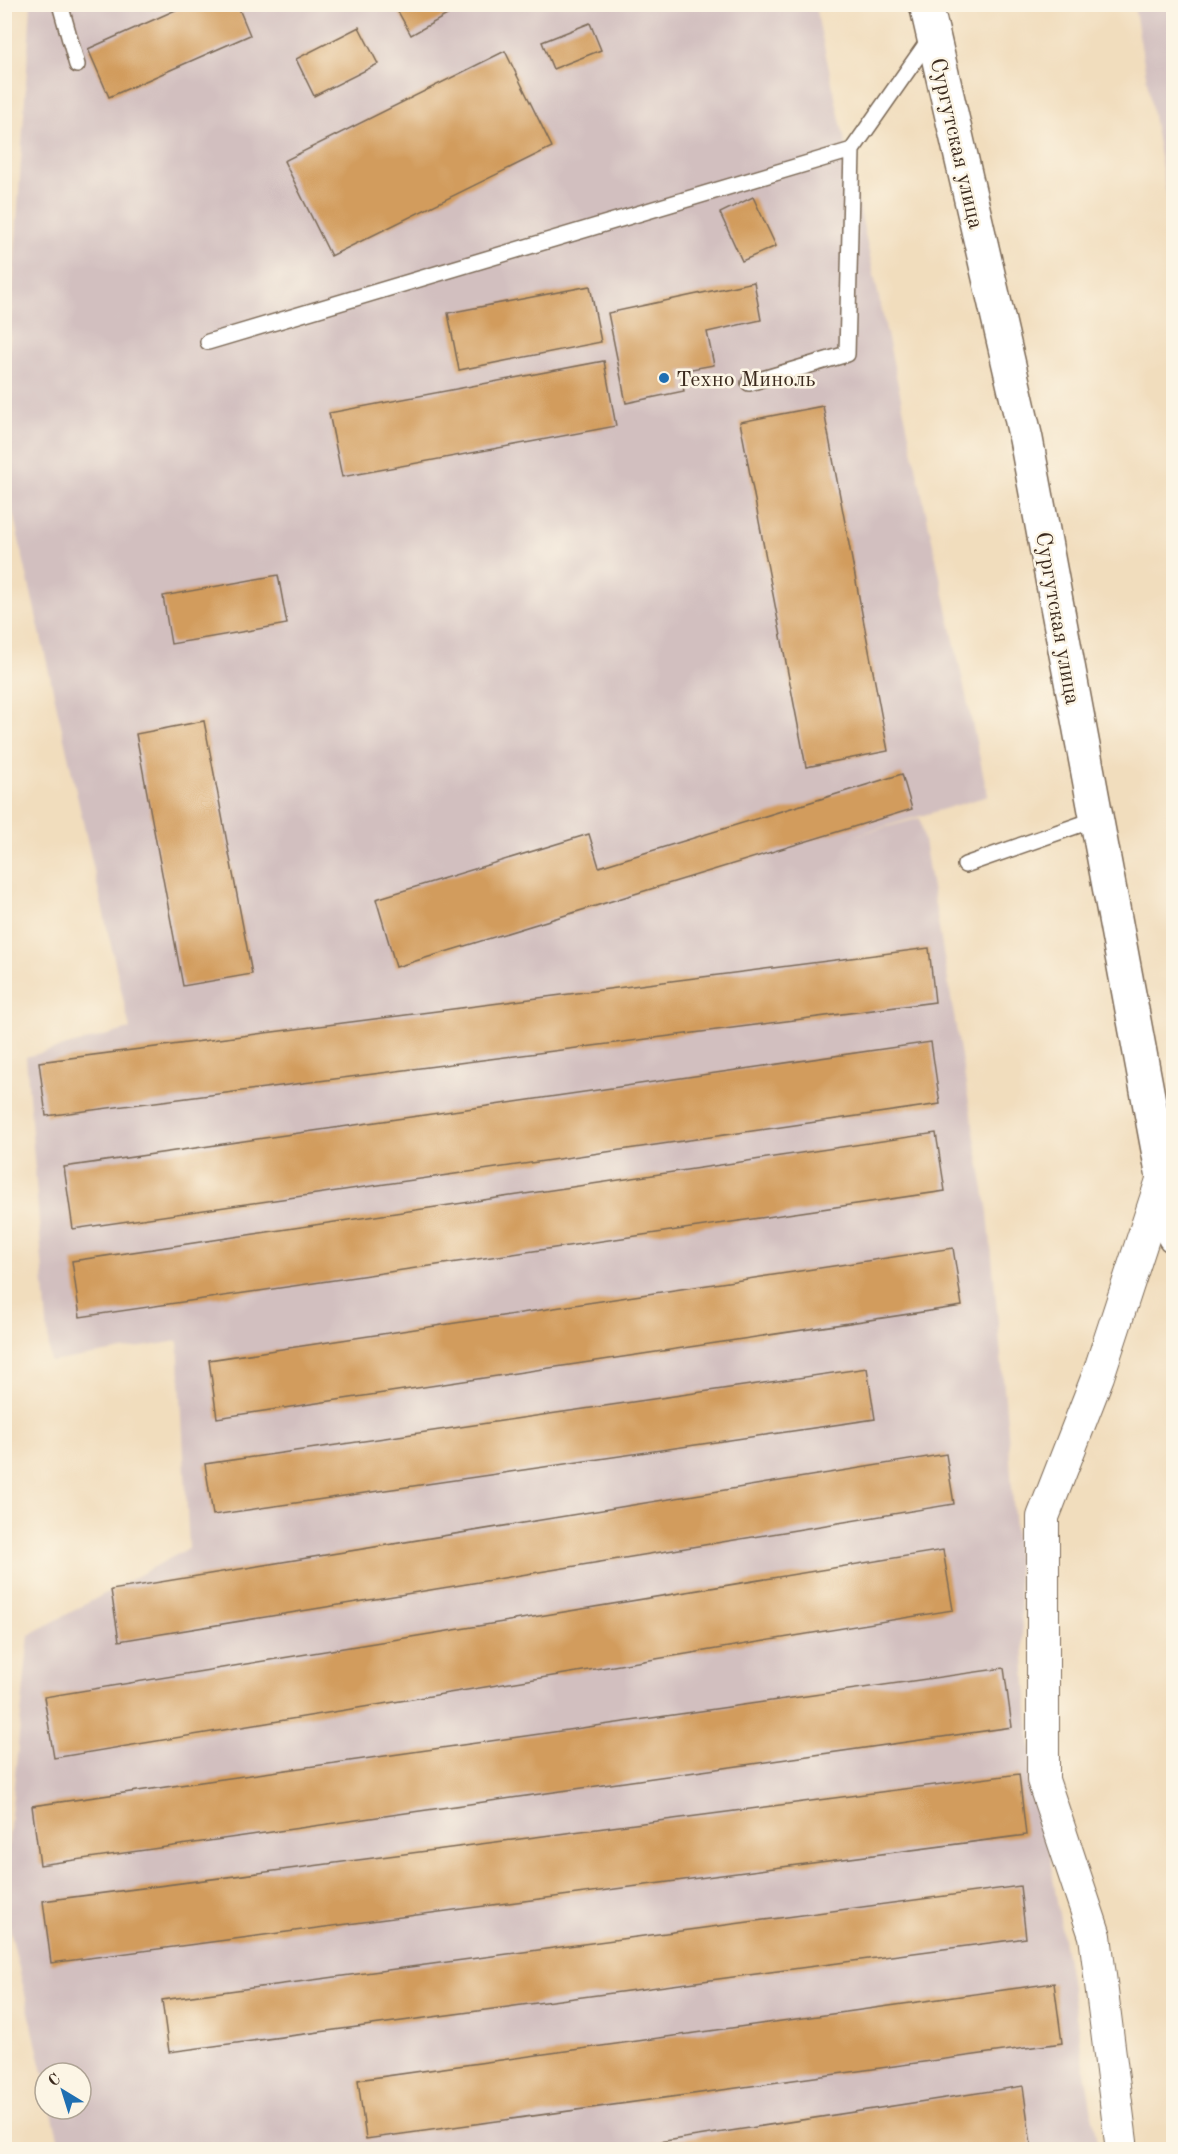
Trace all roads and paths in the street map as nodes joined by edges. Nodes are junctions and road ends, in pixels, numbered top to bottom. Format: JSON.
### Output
{"nodes":[{"id":1,"x":60,"y":4,"type":"edge"},
{"id":2,"x":930,"y":19,"type":"edge"},
{"id":3,"x":77,"y":65,"type":"dead end"},
{"id":4,"x":852,"y":150,"type":"junction"},
{"id":5,"x":208,"y":342,"type":"dead end"},
{"id":6,"x":749,"y":383,"type":"dead end"},
{"id":7,"x":1096,"y":819,"type":"junction"},
{"id":8,"x":965,"y":865,"type":"dead end"},
{"id":9,"x":1163,"y":1177,"type":"junction"},
{"id":10,"x":1173,"y":1236,"type":"edge"},
{"id":11,"x":1122,"y":2150,"type":"edge"}],
"edges":[{"from":1,"to":3,"type":"lane"},
{"from":2,"to":4,"type":"lane"},
{"from":2,"to":7,"type":"street","name":"Сургутская улица"},
{"from":4,"to":5,"type":"lane"},
{"from":4,"to":6,"type":"lane"},
{"from":7,"to":8,"type":"lane"},
{"from":7,"to":9,"type":"street","name":"Сургутская улица"},
{"from":9,"to":10,"type":"street","name":"Сургутская улица"},
{"from":9,"to":11,"type":"street"}]}
